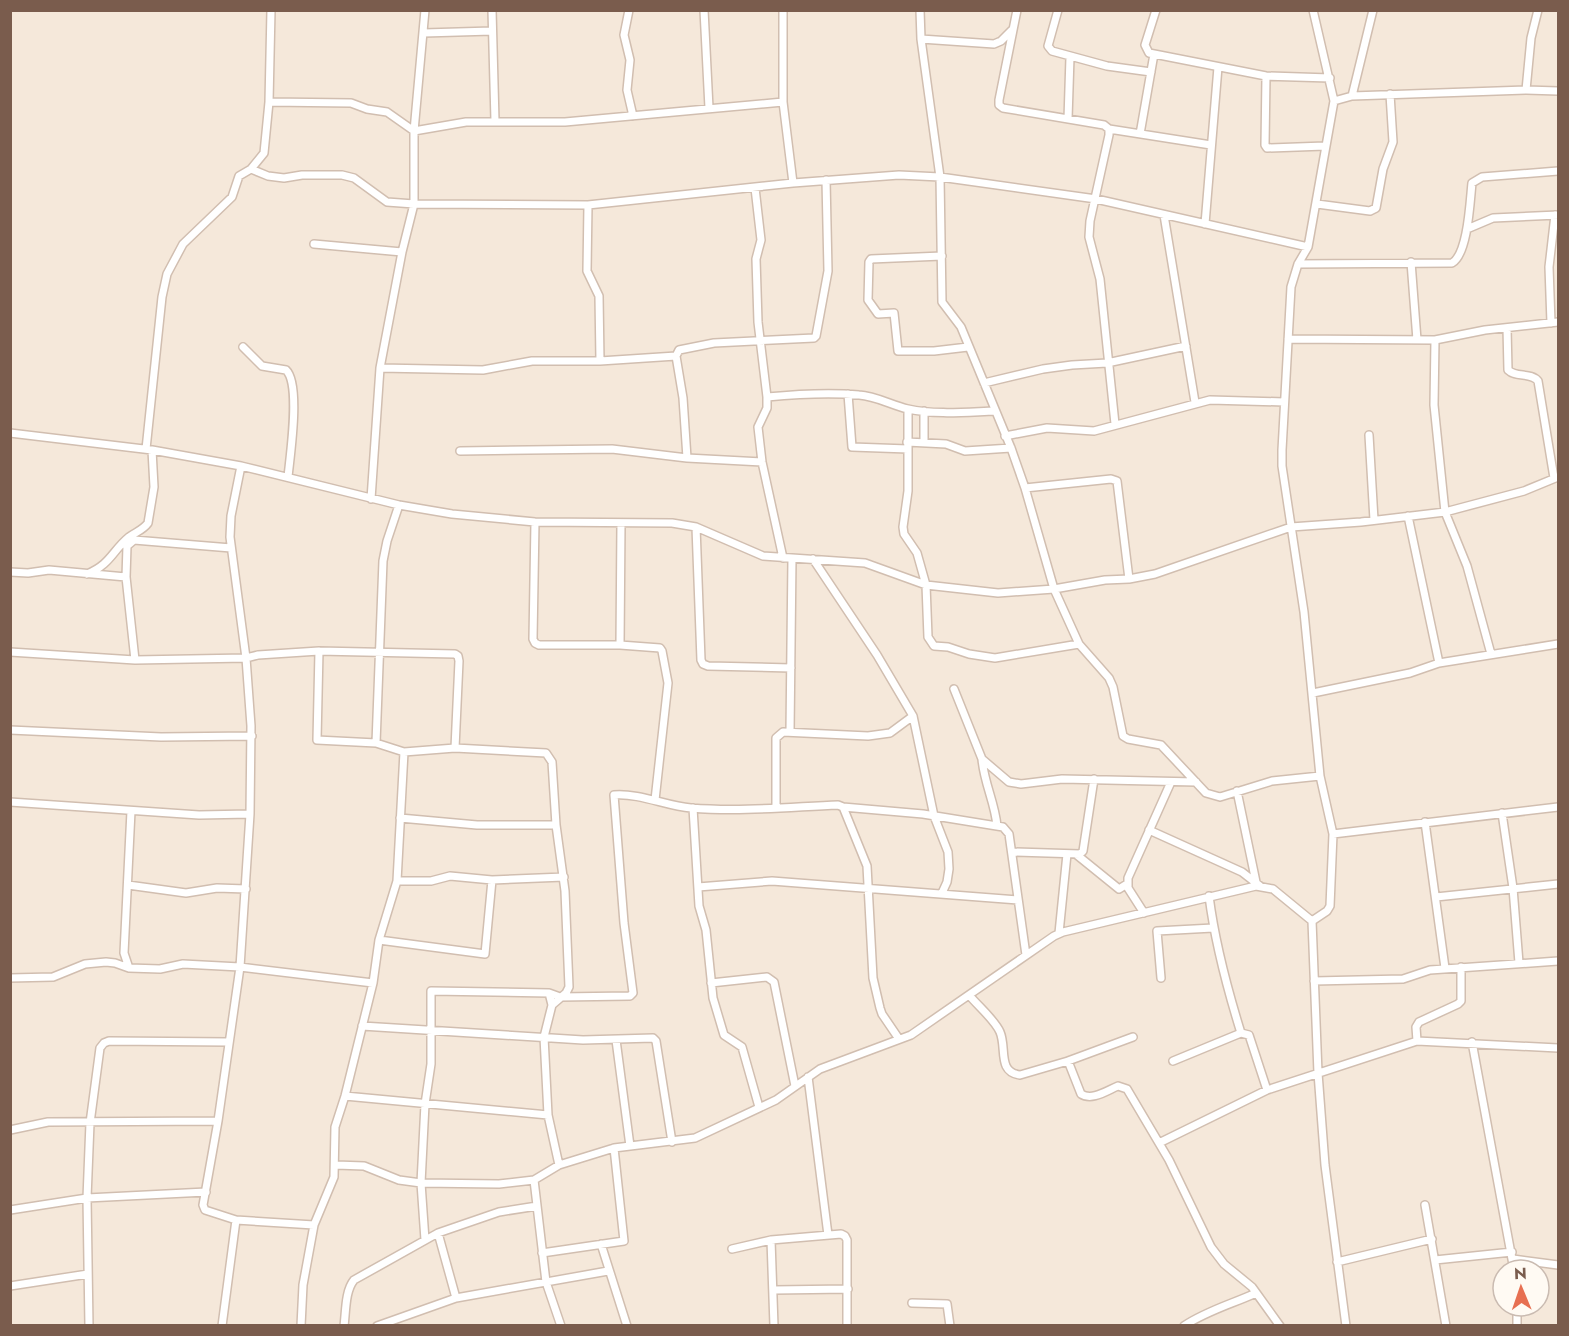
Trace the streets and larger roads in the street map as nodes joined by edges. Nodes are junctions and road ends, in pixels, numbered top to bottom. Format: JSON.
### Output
{"nodes":[{"id":1,"x":271,"y":10,"type":"edge"},
{"id":2,"x":425,"y":10,"type":"edge"},
{"id":3,"x":492,"y":10,"type":"edge"},
{"id":4,"x":629,"y":10,"type":"edge"},
{"id":5,"x":704,"y":10,"type":"edge"},
{"id":6,"x":783,"y":10,"type":"edge"},
{"id":7,"x":920,"y":10,"type":"edge"},
{"id":8,"x":1017,"y":10,"type":"edge"},
{"id":9,"x":1058,"y":10,"type":"edge"},
{"id":10,"x":1156,"y":10,"type":"edge"},
{"id":11,"x":1312,"y":10,"type":"edge"},
{"id":12,"x":1372,"y":10,"type":"edge"},
{"id":13,"x":1538,"y":10,"type":"edge"},
{"id":14,"x":1013,"y":30,"type":"junction"},
{"id":15,"x":492,"y":31,"type":"junction"},
{"id":16,"x":424,"y":33,"type":"junction"},
{"id":17,"x":921,"y":39,"type":"junction"},
{"id":18,"x":1154,"y":54,"type":"junction"},
{"id":19,"x":1070,"y":57,"type":"junction"},
{"id":20,"x":1218,"y":67,"type":"junction"},
{"id":21,"x":1151,"y":72,"type":"junction"},
{"id":22,"x":1266,"y":76,"type":"junction"},
{"id":23,"x":1330,"y":78,"type":"junction"},
{"id":24,"x":1526,"y":90,"type":"junction"},
{"id":25,"x":1558,"y":91,"type":"edge"},
{"id":26,"x":1390,"y":94,"type":"junction"},
{"id":27,"x":1352,"y":96,"type":"junction"},
{"id":28,"x":1334,"y":101,"type":"junction"},
{"id":29,"x":269,"y":102,"type":"junction"},
{"id":30,"x":783,"y":102,"type":"junction"},
{"id":31,"x":709,"y":108,"type":"junction"},
{"id":32,"x":633,"y":116,"type":"junction"},
{"id":33,"x":1068,"y":118,"type":"junction"},
{"id":34,"x":495,"y":121,"type":"junction"},
{"id":35,"x":1109,"y":129,"type":"junction"},
{"id":36,"x":414,"y":131,"type":"junction"},
{"id":37,"x":1140,"y":134,"type":"junction"},
{"id":38,"x":1211,"y":145,"type":"junction"},
{"id":39,"x":1325,"y":146,"type":"junction"},
{"id":40,"x":251,"y":169,"type":"junction"},
{"id":41,"x":1558,"y":171,"type":"edge"},
{"id":42,"x":940,"y":177,"type":"junction"},
{"id":43,"x":826,"y":180,"type":"junction"},
{"id":44,"x":793,"y":183,"type":"junction"},
{"id":45,"x":756,"y":188,"type":"junction"},
{"id":46,"x":1096,"y":199,"type":"junction"},
{"id":47,"x":414,"y":204,"type":"junction"},
{"id":48,"x":1317,"y":204,"type":"junction"},
{"id":49,"x":588,"y":205,"type":"junction"},
{"id":50,"x":1164,"y":214,"type":"junction"},
{"id":51,"x":1557,"y":215,"type":"edge"},
{"id":52,"x":1204,"y":224,"type":"junction"},
{"id":53,"x":1467,"y":230,"type":"junction"},
{"id":54,"x":315,"y":244,"type":"dead end"},
{"id":55,"x":1308,"y":247,"type":"junction"},
{"id":56,"x":402,"y":252,"type":"junction"},
{"id":57,"x":942,"y":256,"type":"junction"},
{"id":58,"x":1411,"y":262,"type":"junction"},
{"id":59,"x":1298,"y":264,"type":"junction"},
{"id":60,"x":1555,"y":322,"type":"edge"},
{"id":61,"x":1507,"y":328,"type":"junction"},
{"id":62,"x":1288,"y":339,"type":"junction"},
{"id":63,"x":760,"y":340,"type":"junction"},
{"id":64,"x":1417,"y":340,"type":"junction"},
{"id":65,"x":1435,"y":340,"type":"junction"},
{"id":66,"x":1186,"y":346,"type":"junction"},
{"id":67,"x":243,"y":347,"type":"dead end"},
{"id":68,"x":968,"y":347,"type":"junction"},
{"id":69,"x":676,"y":356,"type":"junction"},
{"id":70,"x":600,"y":361,"type":"junction"},
{"id":71,"x":1107,"y":363,"type":"junction"},
{"id":72,"x":380,"y":368,"type":"junction"},
{"id":73,"x":984,"y":383,"type":"junction"},
{"id":74,"x":848,"y":394,"type":"junction"},
{"id":75,"x":767,"y":397,"type":"junction"},
{"id":76,"x":1195,"y":402,"type":"junction"},
{"id":77,"x":1284,"y":402,"type":"junction"},
{"id":78,"x":908,"y":409,"type":"junction"},
{"id":79,"x":924,"y":411,"type":"junction"},
{"id":80,"x":995,"y":411,"type":"junction"},
{"id":81,"x":1115,"y":424,"type":"junction"},
{"id":82,"x":10,"y":433,"type":"edge"},
{"id":83,"x":1369,"y":435,"type":"dead end"},
{"id":84,"x":1005,"y":436,"type":"junction"},
{"id":85,"x":924,"y":442,"type":"junction"},
{"id":86,"x":907,"y":445,"type":"junction"},
{"id":87,"x":1011,"y":448,"type":"junction"},
{"id":88,"x":149,"y":449,"type":"junction"},
{"id":89,"x":460,"y":452,"type":"dead end"},
{"id":90,"x":687,"y":458,"type":"junction"},
{"id":91,"x":762,"y":462,"type":"junction"},
{"id":92,"x":241,"y":466,"type":"junction"},
{"id":93,"x":288,"y":477,"type":"junction"},
{"id":94,"x":1556,"y":477,"type":"edge"},
{"id":95,"x":1025,"y":488,"type":"junction"},
{"id":96,"x":371,"y":499,"type":"junction"},
{"id":97,"x":399,"y":505,"type":"junction"},
{"id":98,"x":1445,"y":512,"type":"junction"},
{"id":99,"x":1408,"y":516,"type":"junction"},
{"id":100,"x":1374,"y":520,"type":"junction"},
{"id":101,"x":535,"y":522,"type":"junction"},
{"id":102,"x":621,"y":523,"type":"junction"},
{"id":103,"x":696,"y":526,"type":"junction"},
{"id":104,"x":1291,"y":527,"type":"junction"},
{"id":105,"x":231,"y":548,"type":"junction"},
{"id":106,"x":783,"y":558,"type":"junction"},
{"id":107,"x":792,"y":558,"type":"junction"},
{"id":108,"x":813,"y":559,"type":"junction"},
{"id":109,"x":10,"y":572,"type":"edge"},
{"id":110,"x":87,"y":574,"type":"junction"},
{"id":111,"x":126,"y":577,"type":"junction"},
{"id":112,"x":1129,"y":579,"type":"junction"},
{"id":113,"x":926,"y":585,"type":"junction"},
{"id":114,"x":1054,"y":589,"type":"junction"},
{"id":115,"x":1079,"y":644,"type":"junction"},
{"id":116,"x":1558,"y":644,"type":"edge"},
{"id":117,"x":620,"y":645,"type":"junction"},
{"id":118,"x":318,"y":651,"type":"junction"},
{"id":119,"x":10,"y":652,"type":"edge"},
{"id":120,"x":378,"y":654,"type":"junction"},
{"id":121,"x":1491,"y":654,"type":"junction"},
{"id":122,"x":246,"y":658,"type":"junction"},
{"id":123,"x":135,"y":660,"type":"junction"},
{"id":124,"x":1438,"y":663,"type":"junction"},
{"id":125,"x":790,"y":668,"type":"junction"},
{"id":126,"x":954,"y":689,"type":"dead end"},
{"id":127,"x":1313,"y":693,"type":"junction"},
{"id":128,"x":913,"y":716,"type":"junction"},
{"id":129,"x":10,"y":730,"type":"edge"},
{"id":130,"x":790,"y":732,"type":"junction"},
{"id":131,"x":252,"y":736,"type":"junction"},
{"id":132,"x":376,"y":743,"type":"junction"},
{"id":133,"x":455,"y":748,"type":"junction"},
{"id":134,"x":404,"y":752,"type":"junction"},
{"id":135,"x":981,"y":757,"type":"junction"},
{"id":136,"x":1320,"y":776,"type":"junction"},
{"id":137,"x":1094,"y":779,"type":"junction"},
{"id":138,"x":1171,"y":782,"type":"junction"},
{"id":139,"x":1197,"y":782,"type":"junction"},
{"id":140,"x":1237,"y":791,"type":"junction"},
{"id":141,"x":655,"y":800,"type":"junction"},
{"id":142,"x":10,"y":802,"type":"edge"},
{"id":143,"x":843,"y":807,"type":"junction"},
{"id":144,"x":1558,"y":807,"type":"edge"},
{"id":145,"x":693,"y":808,"type":"junction"},
{"id":146,"x":776,"y":808,"type":"junction"},
{"id":147,"x":131,"y":811,"type":"junction"},
{"id":148,"x":1502,"y":813,"type":"junction"},
{"id":149,"x":250,"y":814,"type":"junction"},
{"id":150,"x":934,"y":816,"type":"junction"},
{"id":151,"x":400,"y":818,"type":"junction"},
{"id":152,"x":1425,"y":822,"type":"junction"},
{"id":153,"x":556,"y":825,"type":"junction"},
{"id":154,"x":997,"y":826,"type":"junction"},
{"id":155,"x":1149,"y":830,"type":"junction"},
{"id":156,"x":1333,"y":834,"type":"junction"},
{"id":157,"x":1012,"y":852,"type":"junction"},
{"id":158,"x":1067,"y":854,"type":"junction"},
{"id":159,"x":1077,"y":855,"type":"junction"},
{"id":160,"x":564,"y":877,"type":"junction"},
{"id":161,"x":492,"y":880,"type":"junction"},
{"id":162,"x":397,"y":881,"type":"junction"},
{"id":163,"x":1127,"y":884,"type":"junction"},
{"id":164,"x":1258,"y":884,"type":"junction"},
{"id":165,"x":1558,"y":884,"type":"edge"},
{"id":166,"x":128,"y":885,"type":"junction"},
{"id":167,"x":698,"y":887,"type":"junction"},
{"id":168,"x":1513,"y":888,"type":"junction"},
{"id":169,"x":246,"y":889,"type":"junction"},
{"id":170,"x":868,"y":889,"type":"junction"},
{"id":171,"x":942,"y":893,"type":"junction"},
{"id":172,"x":1209,"y":896,"type":"junction"},
{"id":173,"x":1436,"y":897,"type":"junction"},
{"id":174,"x":1018,"y":900,"type":"junction"},
{"id":175,"x":1144,"y":913,"type":"junction"},
{"id":176,"x":1312,"y":921,"type":"junction"},
{"id":177,"x":1213,"y":928,"type":"junction"},
{"id":178,"x":1059,"y":933,"type":"junction"},
{"id":179,"x":379,"y":940,"type":"junction"},
{"id":180,"x":1026,"y":956,"type":"junction"},
{"id":181,"x":1558,"y":961,"type":"edge"},
{"id":182,"x":1519,"y":963,"type":"junction"},
{"id":183,"x":240,"y":967,"type":"junction"},
{"id":184,"x":1461,"y":967,"type":"junction"},
{"id":185,"x":129,"y":968,"type":"junction"},
{"id":186,"x":1445,"y":968,"type":"junction"},
{"id":187,"x":10,"y":978,"type":"edge"},
{"id":188,"x":1161,"y":978,"type":"dead end"},
{"id":189,"x":1314,"y":981,"type":"junction"},
{"id":190,"x":711,"y":982,"type":"junction"},
{"id":191,"x":373,"y":983,"type":"junction"},
{"id":192,"x":549,"y":993,"type":"junction"},
{"id":193,"x":969,"y":995,"type":"junction"},
{"id":194,"x":561,"y":998,"type":"junction"},
{"id":195,"x":552,"y":1005,"type":"junction"},
{"id":196,"x":362,"y":1026,"type":"junction"},
{"id":197,"x":430,"y":1030,"type":"junction"},
{"id":198,"x":1241,"y":1033,"type":"junction"},
{"id":199,"x":544,"y":1037,"type":"junction"},
{"id":200,"x":1134,"y":1037,"type":"dead end"},
{"id":201,"x":899,"y":1039,"type":"junction"},
{"id":202,"x":616,"y":1040,"type":"junction"},
{"id":203,"x":1416,"y":1041,"type":"junction"},
{"id":204,"x":229,"y":1042,"type":"junction"},
{"id":205,"x":1472,"y":1042,"type":"junction"},
{"id":206,"x":1558,"y":1048,"type":"edge"},
{"id":207,"x":1068,"y":1061,"type":"junction"},
{"id":208,"x":1173,"y":1061,"type":"dead end"},
{"id":209,"x":1318,"y":1073,"type":"junction"},
{"id":210,"x":808,"y":1077,"type":"junction"},
{"id":211,"x":795,"y":1086,"type":"junction"},
{"id":212,"x":1267,"y":1090,"type":"junction"},
{"id":213,"x":345,"y":1096,"type":"junction"},
{"id":214,"x":425,"y":1104,"type":"junction"},
{"id":215,"x":759,"y":1107,"type":"junction"},
{"id":216,"x":548,"y":1115,"type":"junction"},
{"id":217,"x":218,"y":1121,"type":"junction"},
{"id":218,"x":90,"y":1123,"type":"junction"},
{"id":219,"x":10,"y":1130,"type":"edge"},
{"id":220,"x":672,"y":1142,"type":"junction"},
{"id":221,"x":1159,"y":1143,"type":"junction"},
{"id":222,"x":630,"y":1146,"type":"junction"},
{"id":223,"x":614,"y":1148,"type":"junction"},
{"id":224,"x":336,"y":1165,"type":"junction"},
{"id":225,"x":559,"y":1165,"type":"junction"},
{"id":226,"x":534,"y":1180,"type":"junction"},
{"id":227,"x":420,"y":1183,"type":"junction"},
{"id":228,"x":206,"y":1192,"type":"junction"},
{"id":229,"x":87,"y":1198,"type":"junction"},
{"id":230,"x":1425,"y":1205,"type":"dead end"},
{"id":231,"x":537,"y":1206,"type":"junction"},
{"id":232,"x":10,"y":1210,"type":"edge"},
{"id":233,"x":236,"y":1220,"type":"junction"},
{"id":234,"x":314,"y":1225,"type":"junction"},
{"id":235,"x":438,"y":1233,"type":"junction"},
{"id":236,"x":828,"y":1235,"type":"junction"},
{"id":237,"x":1432,"y":1239,"type":"junction"},
{"id":238,"x":425,"y":1240,"type":"junction"},
{"id":239,"x":771,"y":1240,"type":"junction"},
{"id":240,"x":601,"y":1244,"type":"junction"},
{"id":241,"x":732,"y":1249,"type":"dead end"},
{"id":242,"x":542,"y":1252,"type":"junction"},
{"id":243,"x":1512,"y":1256,"type":"junction"},
{"id":244,"x":1436,"y":1260,"type":"junction"},
{"id":245,"x":1337,"y":1262,"type":"junction"},
{"id":246,"x":1558,"y":1265,"type":"edge"},
{"id":247,"x":608,"y":1271,"type":"junction"},
{"id":248,"x":88,"y":1274,"type":"junction"},
{"id":249,"x":546,"y":1282,"type":"junction"},
{"id":250,"x":10,"y":1286,"type":"edge"},
{"id":251,"x":848,"y":1289,"type":"junction"},
{"id":252,"x":774,"y":1290,"type":"junction"},
{"id":253,"x":1256,"y":1293,"type":"junction"},
{"id":254,"x":456,"y":1299,"type":"junction"},
{"id":255,"x":912,"y":1303,"type":"dead end"},
{"id":256,"x":89,"y":1326,"type":"edge"},
{"id":257,"x":222,"y":1326,"type":"edge"},
{"id":258,"x":301,"y":1326,"type":"edge"},
{"id":259,"x":344,"y":1326,"type":"edge"},
{"id":260,"x":377,"y":1326,"type":"edge"},
{"id":261,"x":561,"y":1326,"type":"edge"},
{"id":262,"x":627,"y":1326,"type":"edge"},
{"id":263,"x":774,"y":1326,"type":"edge"},
{"id":264,"x":847,"y":1326,"type":"edge"},
{"id":265,"x":950,"y":1326,"type":"edge"},
{"id":266,"x":1184,"y":1326,"type":"edge"},
{"id":267,"x":1280,"y":1326,"type":"edge"},
{"id":268,"x":1346,"y":1326,"type":"edge"},
{"id":269,"x":1446,"y":1326,"type":"edge"}],
"edges":[{"from":1,"to":29,"type":"street"},
{"from":2,"to":16,"type":"street"},
{"from":3,"to":15,"type":"street"},
{"from":4,"to":32,"type":"street"},
{"from":5,"to":31,"type":"street"},
{"from":6,"to":30,"type":"street"},
{"from":7,"to":17,"type":"street"},
{"from":8,"to":14,"type":"street"},
{"from":9,"to":19,"type":"street"},
{"from":10,"to":18,"type":"street"},
{"from":11,"to":23,"type":"street"},
{"from":12,"to":27,"type":"street"},
{"from":13,"to":24,"type":"street"},
{"from":14,"to":17,"type":"street"},
{"from":14,"to":33,"type":"street"},
{"from":15,"to":16,"type":"street"},
{"from":15,"to":34,"type":"street"},
{"from":16,"to":36,"type":"street"},
{"from":17,"to":42,"type":"street"},
{"from":18,"to":20,"type":"street"},
{"from":18,"to":21,"type":"street"},
{"from":19,"to":21,"type":"street"},
{"from":19,"to":33,"type":"street"},
{"from":20,"to":22,"type":"street"},
{"from":20,"to":38,"type":"street"},
{"from":21,"to":37,"type":"street"},
{"from":22,"to":23,"type":"street"},
{"from":22,"to":39,"type":"street"},
{"from":23,"to":28,"type":"street"},
{"from":24,"to":25,"type":"street"},
{"from":24,"to":26,"type":"street"},
{"from":26,"to":27,"type":"street"},
{"from":26,"to":48,"type":"street"},
{"from":27,"to":28,"type":"street"},
{"from":28,"to":39,"type":"street"},
{"from":29,"to":36,"type":"street"},
{"from":29,"to":40,"type":"street"},
{"from":30,"to":31,"type":"street"},
{"from":30,"to":44,"type":"street"},
{"from":31,"to":32,"type":"street"},
{"from":32,"to":34,"type":"street"},
{"from":33,"to":35,"type":"street"},
{"from":34,"to":36,"type":"street"},
{"from":35,"to":37,"type":"street"},
{"from":35,"to":46,"type":"street"},
{"from":36,"to":47,"type":"street"},
{"from":37,"to":38,"type":"street"},
{"from":38,"to":52,"type":"street"},
{"from":39,"to":48,"type":"street"},
{"from":40,"to":47,"type":"street"},
{"from":40,"to":88,"type":"street"},
{"from":41,"to":53,"type":"street"},
{"from":42,"to":43,"type":"street"},
{"from":42,"to":46,"type":"street"},
{"from":42,"to":57,"type":"street"},
{"from":43,"to":44,"type":"street"},
{"from":43,"to":63,"type":"street"},
{"from":44,"to":45,"type":"street"},
{"from":45,"to":49,"type":"street"},
{"from":45,"to":63,"type":"street"},
{"from":46,"to":50,"type":"street"},
{"from":46,"to":71,"type":"street"},
{"from":47,"to":49,"type":"street"},
{"from":47,"to":56,"type":"street"},
{"from":48,"to":55,"type":"street"},
{"from":49,"to":70,"type":"street"},
{"from":50,"to":52,"type":"street"},
{"from":50,"to":66,"type":"street"},
{"from":51,"to":53,"type":"street"},
{"from":51,"to":60,"type":"street"},
{"from":52,"to":55,"type":"street"},
{"from":53,"to":58,"type":"street"},
{"from":54,"to":56,"type":"street"},
{"from":55,"to":59,"type":"street"},
{"from":56,"to":72,"type":"street"},
{"from":57,"to":68,"type":"street"},
{"from":57,"to":68,"type":"street"},
{"from":58,"to":59,"type":"street"},
{"from":58,"to":64,"type":"street"},
{"from":59,"to":62,"type":"street"},
{"from":60,"to":61,"type":"street"},
{"from":61,"to":65,"type":"street"},
{"from":61,"to":94,"type":"street"},
{"from":62,"to":64,"type":"street"},
{"from":62,"to":77,"type":"street"},
{"from":63,"to":69,"type":"street"},
{"from":63,"to":75,"type":"street"},
{"from":64,"to":65,"type":"street"},
{"from":65,"to":98,"type":"street"},
{"from":66,"to":71,"type":"street"},
{"from":66,"to":76,"type":"street"},
{"from":67,"to":93,"type":"street"},
{"from":68,"to":73,"type":"street"},
{"from":69,"to":70,"type":"street"},
{"from":69,"to":90,"type":"street"},
{"from":70,"to":72,"type":"street"},
{"from":71,"to":73,"type":"street"},
{"from":71,"to":81,"type":"street"},
{"from":72,"to":96,"type":"street"},
{"from":73,"to":80,"type":"street"},
{"from":74,"to":75,"type":"street"},
{"from":74,"to":78,"type":"street"},
{"from":74,"to":86,"type":"street"},
{"from":75,"to":91,"type":"street"},
{"from":76,"to":77,"type":"street"},
{"from":76,"to":81,"type":"street"},
{"from":77,"to":104,"type":"street"},
{"from":78,"to":79,"type":"street"},
{"from":78,"to":86,"type":"street"},
{"from":79,"to":80,"type":"street"},
{"from":79,"to":85,"type":"street"},
{"from":80,"to":84,"type":"street"},
{"from":81,"to":84,"type":"street"},
{"from":82,"to":88,"type":"street"},
{"from":83,"to":100,"type":"street"},
{"from":84,"to":87,"type":"street"},
{"from":85,"to":86,"type":"street"},
{"from":85,"to":87,"type":"street"},
{"from":86,"to":113,"type":"street"},
{"from":87,"to":95,"type":"street"},
{"from":88,"to":92,"type":"street"},
{"from":88,"to":110,"type":"street"},
{"from":89,"to":90,"type":"street"},
{"from":90,"to":91,"type":"street"},
{"from":91,"to":106,"type":"street"},
{"from":92,"to":93,"type":"street"},
{"from":92,"to":105,"type":"street"},
{"from":93,"to":96,"type":"street"},
{"from":94,"to":98,"type":"street"},
{"from":95,"to":112,"type":"street"},
{"from":95,"to":114,"type":"street"},
{"from":96,"to":97,"type":"street"},
{"from":97,"to":101,"type":"street"},
{"from":97,"to":120,"type":"street"},
{"from":98,"to":99,"type":"street"},
{"from":98,"to":121,"type":"street"},
{"from":99,"to":100,"type":"street"},
{"from":99,"to":124,"type":"street"},
{"from":100,"to":104,"type":"street"},
{"from":101,"to":102,"type":"street"},
{"from":101,"to":117,"type":"street"},
{"from":102,"to":103,"type":"street"},
{"from":102,"to":117,"type":"street"},
{"from":103,"to":106,"type":"street"},
{"from":103,"to":125,"type":"street"},
{"from":104,"to":112,"type":"street"},
{"from":104,"to":127,"type":"street"},
{"from":105,"to":111,"type":"street"},
{"from":105,"to":122,"type":"street"},
{"from":106,"to":107,"type":"street"},
{"from":107,"to":108,"type":"street"},
{"from":107,"to":125,"type":"street"},
{"from":108,"to":113,"type":"street"},
{"from":108,"to":128,"type":"street"},
{"from":109,"to":110,"type":"street"},
{"from":110,"to":111,"type":"street"},
{"from":111,"to":123,"type":"street"},
{"from":112,"to":114,"type":"street"},
{"from":113,"to":114,"type":"street"},
{"from":113,"to":115,"type":"street"},
{"from":114,"to":115,"type":"street"},
{"from":115,"to":139,"type":"street"},
{"from":116,"to":121,"type":"street"},
{"from":117,"to":141,"type":"street"},
{"from":118,"to":120,"type":"street"},
{"from":118,"to":122,"type":"street"},
{"from":118,"to":132,"type":"street"},
{"from":119,"to":123,"type":"street"},
{"from":120,"to":132,"type":"street"},
{"from":120,"to":133,"type":"street"},
{"from":121,"to":124,"type":"street"},
{"from":122,"to":123,"type":"street"},
{"from":122,"to":131,"type":"street"},
{"from":124,"to":127,"type":"street"},
{"from":125,"to":130,"type":"street"},
{"from":126,"to":135,"type":"street"},
{"from":127,"to":136,"type":"street"},
{"from":128,"to":130,"type":"street"},
{"from":128,"to":150,"type":"street"},
{"from":129,"to":131,"type":"street"},
{"from":130,"to":146,"type":"street"},
{"from":131,"to":149,"type":"street"},
{"from":132,"to":134,"type":"street"},
{"from":133,"to":134,"type":"street"},
{"from":133,"to":153,"type":"street"},
{"from":134,"to":151,"type":"street"},
{"from":135,"to":137,"type":"street"},
{"from":135,"to":154,"type":"street"},
{"from":136,"to":140,"type":"street"},
{"from":136,"to":156,"type":"street"},
{"from":137,"to":138,"type":"street"},
{"from":137,"to":159,"type":"street"},
{"from":138,"to":139,"type":"street"},
{"from":138,"to":155,"type":"street"},
{"from":139,"to":140,"type":"street"},
{"from":140,"to":164,"type":"street"},
{"from":141,"to":145,"type":"street"},
{"from":141,"to":194,"type":"street"},
{"from":142,"to":147,"type":"street"},
{"from":143,"to":146,"type":"street"},
{"from":143,"to":150,"type":"street"},
{"from":143,"to":170,"type":"street"},
{"from":144,"to":148,"type":"street"},
{"from":145,"to":146,"type":"street"},
{"from":145,"to":167,"type":"street"},
{"from":147,"to":149,"type":"street"},
{"from":147,"to":166,"type":"street"},
{"from":148,"to":152,"type":"street"},
{"from":148,"to":168,"type":"street"},
{"from":149,"to":169,"type":"street"},
{"from":150,"to":154,"type":"street"},
{"from":150,"to":171,"type":"street"},
{"from":151,"to":153,"type":"street"},
{"from":151,"to":162,"type":"street"},
{"from":152,"to":156,"type":"street"},
{"from":152,"to":173,"type":"street"},
{"from":153,"to":160,"type":"street"},
{"from":154,"to":157,"type":"street"},
{"from":155,"to":163,"type":"street"},
{"from":155,"to":164,"type":"street"},
{"from":156,"to":176,"type":"street"},
{"from":157,"to":158,"type":"street"},
{"from":157,"to":174,"type":"street"},
{"from":158,"to":159,"type":"street"},
{"from":158,"to":178,"type":"street"},
{"from":159,"to":163,"type":"street"},
{"from":160,"to":161,"type":"street"},
{"from":160,"to":194,"type":"street"},
{"from":161,"to":162,"type":"street"},
{"from":161,"to":179,"type":"street"},
{"from":162,"to":179,"type":"street"},
{"from":163,"to":175,"type":"street"},
{"from":164,"to":172,"type":"street"},
{"from":164,"to":176,"type":"street"},
{"from":165,"to":168,"type":"street"},
{"from":166,"to":169,"type":"street"},
{"from":166,"to":185,"type":"street"},
{"from":167,"to":170,"type":"street"},
{"from":167,"to":190,"type":"street"},
{"from":168,"to":173,"type":"street"},
{"from":168,"to":182,"type":"street"},
{"from":169,"to":183,"type":"street"},
{"from":170,"to":171,"type":"street"},
{"from":170,"to":201,"type":"street"},
{"from":171,"to":174,"type":"street"},
{"from":172,"to":175,"type":"street"},
{"from":172,"to":177,"type":"street"},
{"from":173,"to":186,"type":"street"},
{"from":174,"to":180,"type":"street"},
{"from":175,"to":178,"type":"street"},
{"from":176,"to":189,"type":"street"},
{"from":177,"to":188,"type":"street"},
{"from":177,"to":198,"type":"street"},
{"from":178,"to":180,"type":"street"},
{"from":179,"to":191,"type":"street"},
{"from":180,"to":193,"type":"street"},
{"from":181,"to":182,"type":"street"},
{"from":182,"to":184,"type":"street"},
{"from":183,"to":185,"type":"street"},
{"from":183,"to":191,"type":"street"},
{"from":183,"to":204,"type":"street"},
{"from":184,"to":186,"type":"street"},
{"from":184,"to":203,"type":"street"},
{"from":185,"to":187,"type":"street"},
{"from":186,"to":189,"type":"street"},
{"from":189,"to":209,"type":"street"},
{"from":190,"to":211,"type":"street"},
{"from":190,"to":215,"type":"street"},
{"from":191,"to":196,"type":"street"},
{"from":192,"to":194,"type":"street"},
{"from":192,"to":195,"type":"street"},
{"from":192,"to":197,"type":"street"},
{"from":193,"to":201,"type":"street"},
{"from":193,"to":207,"type":"street"},
{"from":194,"to":195,"type":"street"},
{"from":195,"to":199,"type":"street"},
{"from":196,"to":197,"type":"street"},
{"from":196,"to":213,"type":"street"},
{"from":197,"to":199,"type":"street"},
{"from":197,"to":214,"type":"street"},
{"from":198,"to":208,"type":"street"},
{"from":198,"to":212,"type":"street"},
{"from":199,"to":202,"type":"street"},
{"from":199,"to":216,"type":"street"},
{"from":200,"to":207,"type":"street"},
{"from":201,"to":210,"type":"street"},
{"from":202,"to":220,"type":"street"},
{"from":202,"to":222,"type":"street"},
{"from":203,"to":205,"type":"street"},
{"from":203,"to":209,"type":"street"},
{"from":204,"to":217,"type":"street"},
{"from":204,"to":218,"type":"street"},
{"from":205,"to":206,"type":"street"},
{"from":205,"to":243,"type":"street"},
{"from":207,"to":221,"type":"street"},
{"from":209,"to":212,"type":"street"},
{"from":209,"to":245,"type":"street"},
{"from":210,"to":211,"type":"street"},
{"from":210,"to":236,"type":"street"},
{"from":211,"to":215,"type":"street"},
{"from":212,"to":221,"type":"street"},
{"from":213,"to":214,"type":"street"},
{"from":213,"to":224,"type":"street"},
{"from":214,"to":216,"type":"street"},
{"from":214,"to":227,"type":"street"},
{"from":215,"to":220,"type":"street"},
{"from":216,"to":225,"type":"street"},
{"from":217,"to":218,"type":"street"},
{"from":217,"to":228,"type":"street"},
{"from":218,"to":219,"type":"street"},
{"from":218,"to":229,"type":"street"},
{"from":220,"to":222,"type":"street"},
{"from":221,"to":253,"type":"street"},
{"from":222,"to":223,"type":"street"},
{"from":223,"to":225,"type":"street"},
{"from":223,"to":240,"type":"street"},
{"from":224,"to":227,"type":"street"},
{"from":224,"to":234,"type":"street"},
{"from":225,"to":226,"type":"street"},
{"from":226,"to":227,"type":"street"},
{"from":226,"to":231,"type":"street"},
{"from":227,"to":238,"type":"street"},
{"from":228,"to":229,"type":"street"},
{"from":228,"to":233,"type":"street"},
{"from":229,"to":232,"type":"street"},
{"from":229,"to":248,"type":"street"},
{"from":230,"to":237,"type":"street"},
{"from":231,"to":235,"type":"street"},
{"from":231,"to":242,"type":"street"},
{"from":233,"to":234,"type":"street"},
{"from":233,"to":257,"type":"street"},
{"from":234,"to":258,"type":"street"},
{"from":235,"to":238,"type":"street"},
{"from":235,"to":254,"type":"street"},
{"from":236,"to":239,"type":"street"},
{"from":236,"to":251,"type":"street"},
{"from":237,"to":244,"type":"street"},
{"from":237,"to":245,"type":"street"},
{"from":238,"to":259,"type":"street"},
{"from":239,"to":241,"type":"street"},
{"from":239,"to":252,"type":"street"},
{"from":240,"to":242,"type":"street"},
{"from":240,"to":247,"type":"street"},
{"from":242,"to":249,"type":"street"},
{"from":243,"to":244,"type":"street"},
{"from":243,"to":246,"type":"street"},
{"from":244,"to":269,"type":"street"},
{"from":245,"to":268,"type":"street"},
{"from":247,"to":249,"type":"street"},
{"from":247,"to":262,"type":"street"},
{"from":248,"to":250,"type":"street"},
{"from":248,"to":256,"type":"street"},
{"from":249,"to":254,"type":"street"},
{"from":249,"to":261,"type":"street"},
{"from":251,"to":252,"type":"street"},
{"from":251,"to":264,"type":"street"},
{"from":252,"to":263,"type":"street"},
{"from":253,"to":266,"type":"street"},
{"from":253,"to":267,"type":"street"},
{"from":254,"to":260,"type":"street"},
{"from":255,"to":265,"type":"street"}]}
